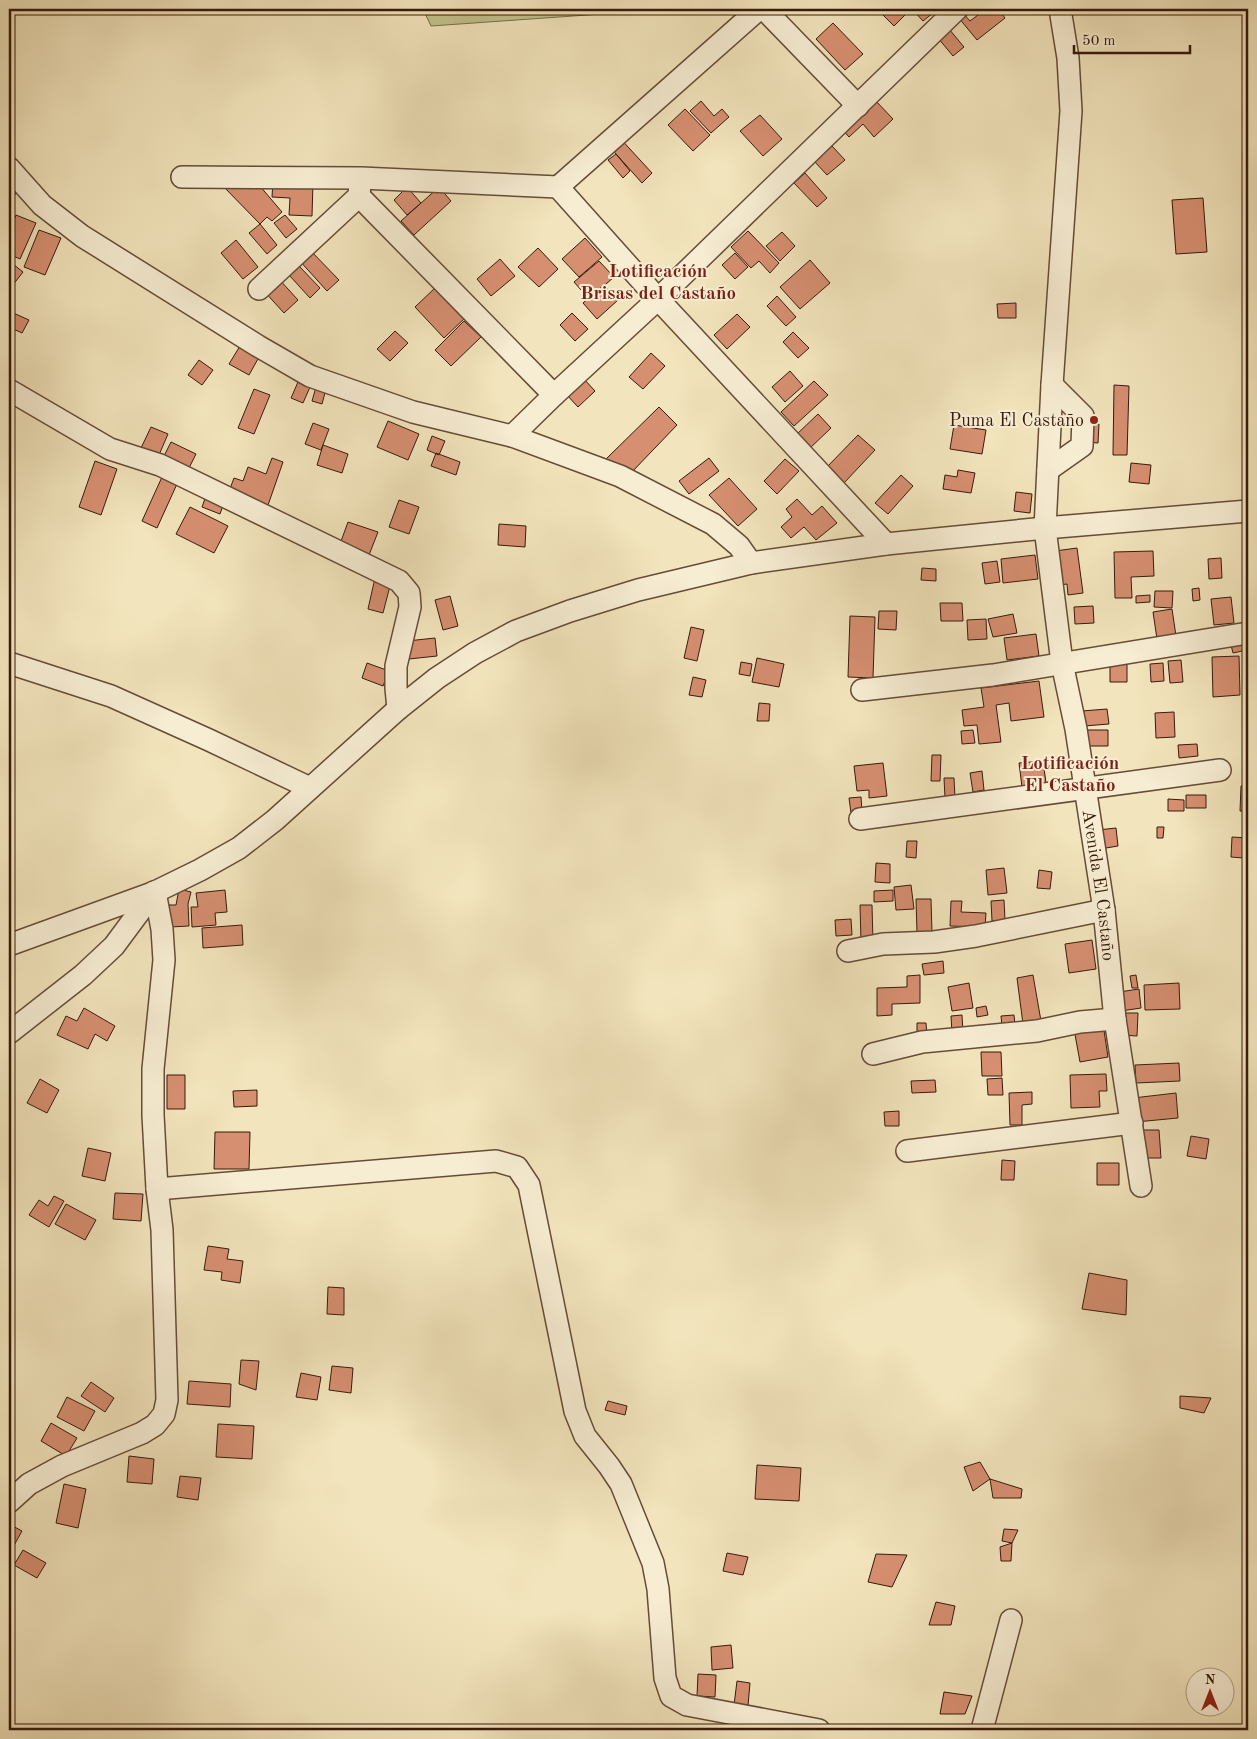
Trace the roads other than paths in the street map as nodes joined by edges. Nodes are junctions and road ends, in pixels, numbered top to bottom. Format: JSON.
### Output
{"nodes":[{"id":1,"x":758,"y":9,"type":"edge"},
{"id":2,"x":764,"y":9,"type":"edge"},
{"id":3,"x":957,"y":9,"type":"edge"},
{"id":4,"x":1060,"y":9,"type":"edge"},
{"id":5,"x":858,"y":106,"type":"junction"},
{"id":6,"x":9,"y":168,"type":"edge"},
{"id":7,"x":182,"y":176,"type":"dead end"},
{"id":8,"x":360,"y":187,"type":"junction"},
{"id":9,"x":558,"y":187,"type":"junction"},
{"id":10,"x":259,"y":289,"type":"dead end"},
{"id":11,"x":658,"y":299,"type":"junction"},
{"id":12,"x":1052,"y":385,"type":"junction"},
{"id":13,"x":9,"y":390,"type":"edge"},
{"id":14,"x":554,"y":395,"type":"junction"},
{"id":15,"x":512,"y":436,"type":"junction"},
{"id":16,"x":1048,"y":470,"type":"junction"},
{"id":17,"x":1248,"y":511,"type":"edge"},
{"id":18,"x":1045,"y":528,"type":"junction"},
{"id":19,"x":886,"y":544,"type":"junction"},
{"id":20,"x":750,"y":563,"type":"junction"},
{"id":21,"x":1248,"y":633,"type":"edge"},
{"id":22,"x":9,"y":663,"type":"edge"},
{"id":23,"x":1062,"y":664,"type":"junction"},
{"id":24,"x":862,"y":690,"type":"dead end"},
{"id":25,"x":398,"y":709,"type":"junction"},
{"id":26,"x":1220,"y":770,"type":"dead end"},
{"id":27,"x":310,"y":788,"type":"junction"},
{"id":28,"x":1085,"y":788,"type":"junction"},
{"id":29,"x":860,"y":819,"type":"dead end"},
{"id":30,"x":155,"y":892,"type":"junction"},
{"id":31,"x":1104,"y":910,"type":"junction"},
{"id":32,"x":9,"y":945,"type":"edge"},
{"id":33,"x":848,"y":951,"type":"dead end"},
{"id":34,"x":1115,"y":1019,"type":"junction"},
{"id":35,"x":9,"y":1033,"type":"edge"},
{"id":36,"x":873,"y":1054,"type":"dead end"},
{"id":37,"x":1132,"y":1123,"type":"junction"},
{"id":38,"x":907,"y":1151,"type":"dead end"},
{"id":39,"x":1141,"y":1186,"type":"dead end"},
{"id":40,"x":157,"y":1189,"type":"junction"},
{"id":41,"x":9,"y":1502,"type":"edge"},
{"id":42,"x":1011,"y":1620,"type":"dead end"},
{"id":43,"x":819,"y":1730,"type":"edge"},
{"id":44,"x":982,"y":1730,"type":"edge"}],
"edges":[{"from":1,"to":9,"type":"street"},
{"from":2,"to":5,"type":"street"},
{"from":3,"to":5,"type":"street"},
{"from":4,"to":12,"type":"street","name":"Avenida El Castaño"},
{"from":5,"to":11,"type":"street"},
{"from":6,"to":15,"type":"street"},
{"from":7,"to":8,"type":"street"},
{"from":8,"to":9,"type":"street"},
{"from":8,"to":10,"type":"street"},
{"from":8,"to":14,"type":"street"},
{"from":9,"to":11,"type":"street"},
{"from":11,"to":14,"type":"street"},
{"from":11,"to":19,"type":"street"},
{"from":12,"to":16,"type":"street","name":"Avenida El Castaño"},
{"from":12,"to":16,"type":"street"},
{"from":13,"to":25,"type":"street"},
{"from":14,"to":15,"type":"street"},
{"from":15,"to":20,"type":"street"},
{"from":16,"to":18,"type":"street","name":"Avenida El Castaño"},
{"from":17,"to":18,"type":"street"},
{"from":18,"to":19,"type":"street"},
{"from":18,"to":23,"type":"street","name":"Avenida El Castaño"},
{"from":19,"to":20,"type":"street"},
{"from":20,"to":25,"type":"street"},
{"from":21,"to":23,"type":"street"},
{"from":22,"to":27,"type":"street"},
{"from":23,"to":24,"type":"street"},
{"from":23,"to":28,"type":"street","name":"Avenida El Castaño"},
{"from":25,"to":27,"type":"street"},
{"from":26,"to":28,"type":"street"},
{"from":27,"to":30,"type":"street"},
{"from":28,"to":29,"type":"street"},
{"from":28,"to":31,"type":"street","name":"Avenida El Castaño"},
{"from":30,"to":32,"type":"street"},
{"from":30,"to":35,"type":"street"},
{"from":30,"to":40,"type":"street"},
{"from":31,"to":33,"type":"street"},
{"from":31,"to":34,"type":"street","name":"Avenida El Castaño"},
{"from":34,"to":36,"type":"street"},
{"from":34,"to":37,"type":"street","name":"Avenida El Castaño"},
{"from":37,"to":38,"type":"street"},
{"from":37,"to":39,"type":"street","name":"Avenida El Castaño"},
{"from":40,"to":41,"type":"street"},
{"from":40,"to":43,"type":"street"},
{"from":42,"to":44,"type":"street"}]}
